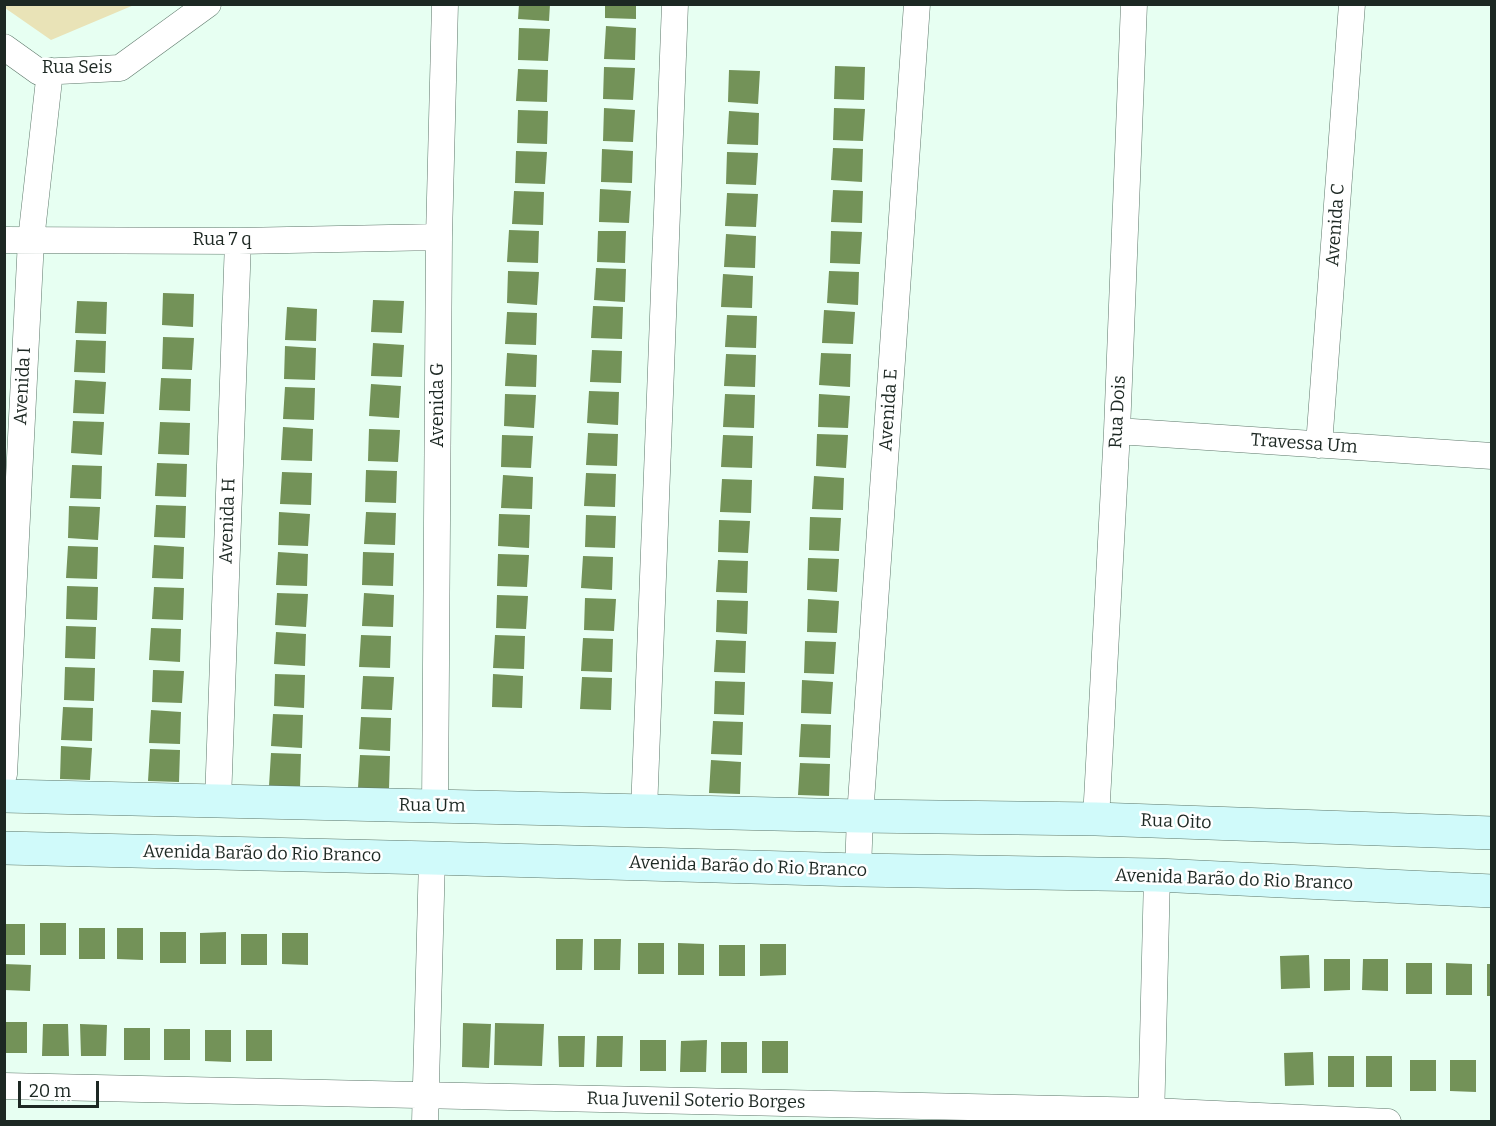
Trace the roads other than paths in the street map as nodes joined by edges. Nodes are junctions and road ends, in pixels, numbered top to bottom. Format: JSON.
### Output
{"nodes":[{"id":1,"x":208,"y":4,"type":"edge"},
{"id":2,"x":445,"y":4,"type":"edge"},
{"id":3,"x":675,"y":4,"type":"edge"},
{"id":4,"x":917,"y":4,"type":"edge"},
{"id":5,"x":1134,"y":4,"type":"edge"},
{"id":6,"x":1352,"y":4,"type":"edge"},
{"id":7,"x":4,"y":47,"type":"edge"},
{"id":8,"x":50,"y":71,"type":"junction"},
{"id":9,"x":439,"y":237,"type":"junction"},
{"id":10,"x":4,"y":240,"type":"edge"},
{"id":11,"x":31,"y":240,"type":"junction"},
{"id":12,"x":238,"y":241,"type":"junction"},
{"id":13,"x":1117,"y":430,"type":"junction"},
{"id":14,"x":1319,"y":445,"type":"junction"},
{"id":15,"x":1491,"y":456,"type":"edge"},
{"id":16,"x":4,"y":774,"type":"edge"},
{"id":17,"x":4,"y":796,"type":"edge"},
{"id":18,"x":218,"y":801,"type":"junction"},
{"id":19,"x":435,"y":806,"type":"junction"},
{"id":20,"x":644,"y":811,"type":"junction"},
{"id":21,"x":860,"y":816,"type":"junction"},
{"id":22,"x":1096,"y":819,"type":"junction"},
{"id":23,"x":1491,"y":832,"type":"edge"},
{"id":24,"x":4,"y":848,"type":"edge"},
{"id":25,"x":432,"y":858,"type":"junction"},
{"id":26,"x":858,"y":870,"type":"junction"},
{"id":27,"x":1157,"y":875,"type":"junction"},
{"id":28,"x":1491,"y":891,"type":"edge"},
{"id":29,"x":4,"y":1086,"type":"edge"},
{"id":30,"x":426,"y":1095,"type":"junction"},
{"id":31,"x":1152,"y":1116,"type":"edge"},
{"id":32,"x":425,"y":1122,"type":"edge"},
{"id":33,"x":1388,"y":1122,"type":"edge"}],
"edges":[{"from":1,"to":8,"type":"street","name":"Rua Seis"},
{"from":2,"to":9,"type":"street","name":"Avenida G"},
{"from":3,"to":20,"type":"street"},
{"from":4,"to":21,"type":"street","name":"Avenida E"},
{"from":5,"to":13,"type":"street","name":"Rua Dois"},
{"from":6,"to":14,"type":"street","name":"Avenida C"},
{"from":7,"to":8,"type":"street","name":"Rua Seis"},
{"from":8,"to":11,"type":"street","name":"Avenida I"},
{"from":9,"to":12,"type":"street","name":"Rua 7 q"},
{"from":9,"to":19,"type":"street","name":"Avenida G"},
{"from":10,"to":11,"type":"street","name":"Rua 7 q"},
{"from":11,"to":12,"type":"street","name":"Rua 7 q"},
{"from":11,"to":16,"type":"street","name":"Avenida I"},
{"from":12,"to":18,"type":"street","name":"Avenida H"},
{"from":13,"to":14,"type":"street","name":"Travessa Um"},
{"from":13,"to":22,"type":"street","name":"Rua Dois"},
{"from":14,"to":15,"type":"street","name":"Travessa Um"},
{"from":17,"to":18,"type":"street","name":"Rua Um"},
{"from":18,"to":19,"type":"street","name":"Rua Um"},
{"from":19,"to":20,"type":"street","name":"Rua Um"},
{"from":20,"to":21,"type":"street","name":"Rua Um"},
{"from":21,"to":22,"type":"street","name":"Rua Oito"},
{"from":21,"to":26,"type":"street","name":"Avenida E"},
{"from":22,"to":23,"type":"street","name":"Rua Oito"},
{"from":24,"to":25,"type":"street","name":"Avenida Barão do Rio Branco"},
{"from":25,"to":26,"type":"street","name":"Avenida Barão do Rio Branco"},
{"from":25,"to":30,"type":"street"},
{"from":26,"to":27,"type":"street","name":"Avenida Barão do Rio Branco"},
{"from":27,"to":28,"type":"street","name":"Avenida Barão do Rio Branco"},
{"from":27,"to":31,"type":"street"},
{"from":29,"to":30,"type":"street","name":"Rua Juvenil Soterio Borges"},
{"from":30,"to":31,"type":"street","name":"Rua Juvenil Soterio Borges"},
{"from":30,"to":32,"type":"street"},
{"from":31,"to":33,"type":"street","name":"Rua Juvenil Soterio Borges"}]}
